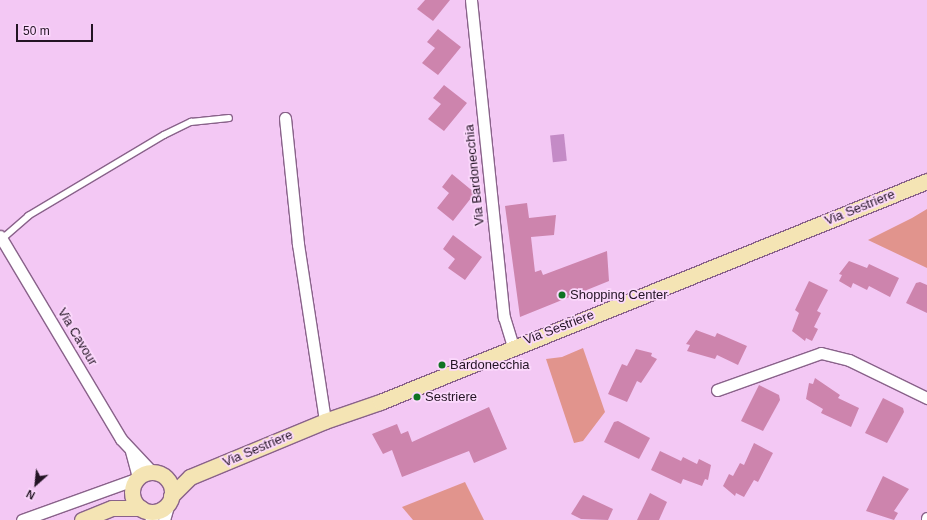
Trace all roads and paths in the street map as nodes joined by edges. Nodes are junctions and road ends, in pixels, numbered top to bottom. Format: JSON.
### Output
{"nodes":[{"id":1,"x":472,"y":0,"type":"edge"},
{"id":2,"x":229,"y":118,"type":"dead end"},
{"id":3,"x":286,"y":118,"type":"dead end"},
{"id":4,"x":927,"y":181,"type":"edge"},
{"id":5,"x":1,"y":238,"type":"edge"},
{"id":6,"x":514,"y":346,"type":"junction"},
{"id":7,"x":717,"y":390,"type":"dead end"},
{"id":8,"x":927,"y":398,"type":"edge"},
{"id":9,"x":325,"y":421,"type":"junction"},
{"id":10,"x":190,"y":477,"type":"junction"},
{"id":11,"x":144,"y":478,"type":"junction"},
{"id":12,"x":171,"y":497,"type":"junction"},
{"id":13,"x":112,"y":508,"type":"junction"},
{"id":14,"x":147,"y":513,"type":"edge"},
{"id":15,"x":22,"y":520,"type":"edge"},
{"id":16,"x":82,"y":520,"type":"edge"},
{"id":17,"x":164,"y":520,"type":"edge"}],
"edges":[{"from":1,"to":6,"type":"street","name":"Via Bardonecchia"},
{"from":2,"to":5,"type":"lane"},
{"from":3,"to":9,"type":"street"},
{"from":4,"to":6,"type":"main road","name":"Via Sestriere"},
{"from":5,"to":11,"type":"street","name":"Via Cavour"},
{"from":6,"to":9,"type":"main road","name":"Via Sestriere"},
{"from":7,"to":8,"type":"street"},
{"from":9,"to":10,"type":"main road","name":"Via Sestriere"},
{"from":10,"to":11,"type":"main road"},
{"from":10,"to":12,"type":"main road"},
{"from":11,"to":12,"type":"main road"},
{"from":11,"to":13,"type":"main road"},
{"from":11,"to":14,"type":"main road"},
{"from":11,"to":15,"type":"street"},
{"from":12,"to":14,"type":"main road"},
{"from":12,"to":17,"type":"street"},
{"from":13,"to":14,"type":"main road"},
{"from":13,"to":16,"type":"main road"}]}
